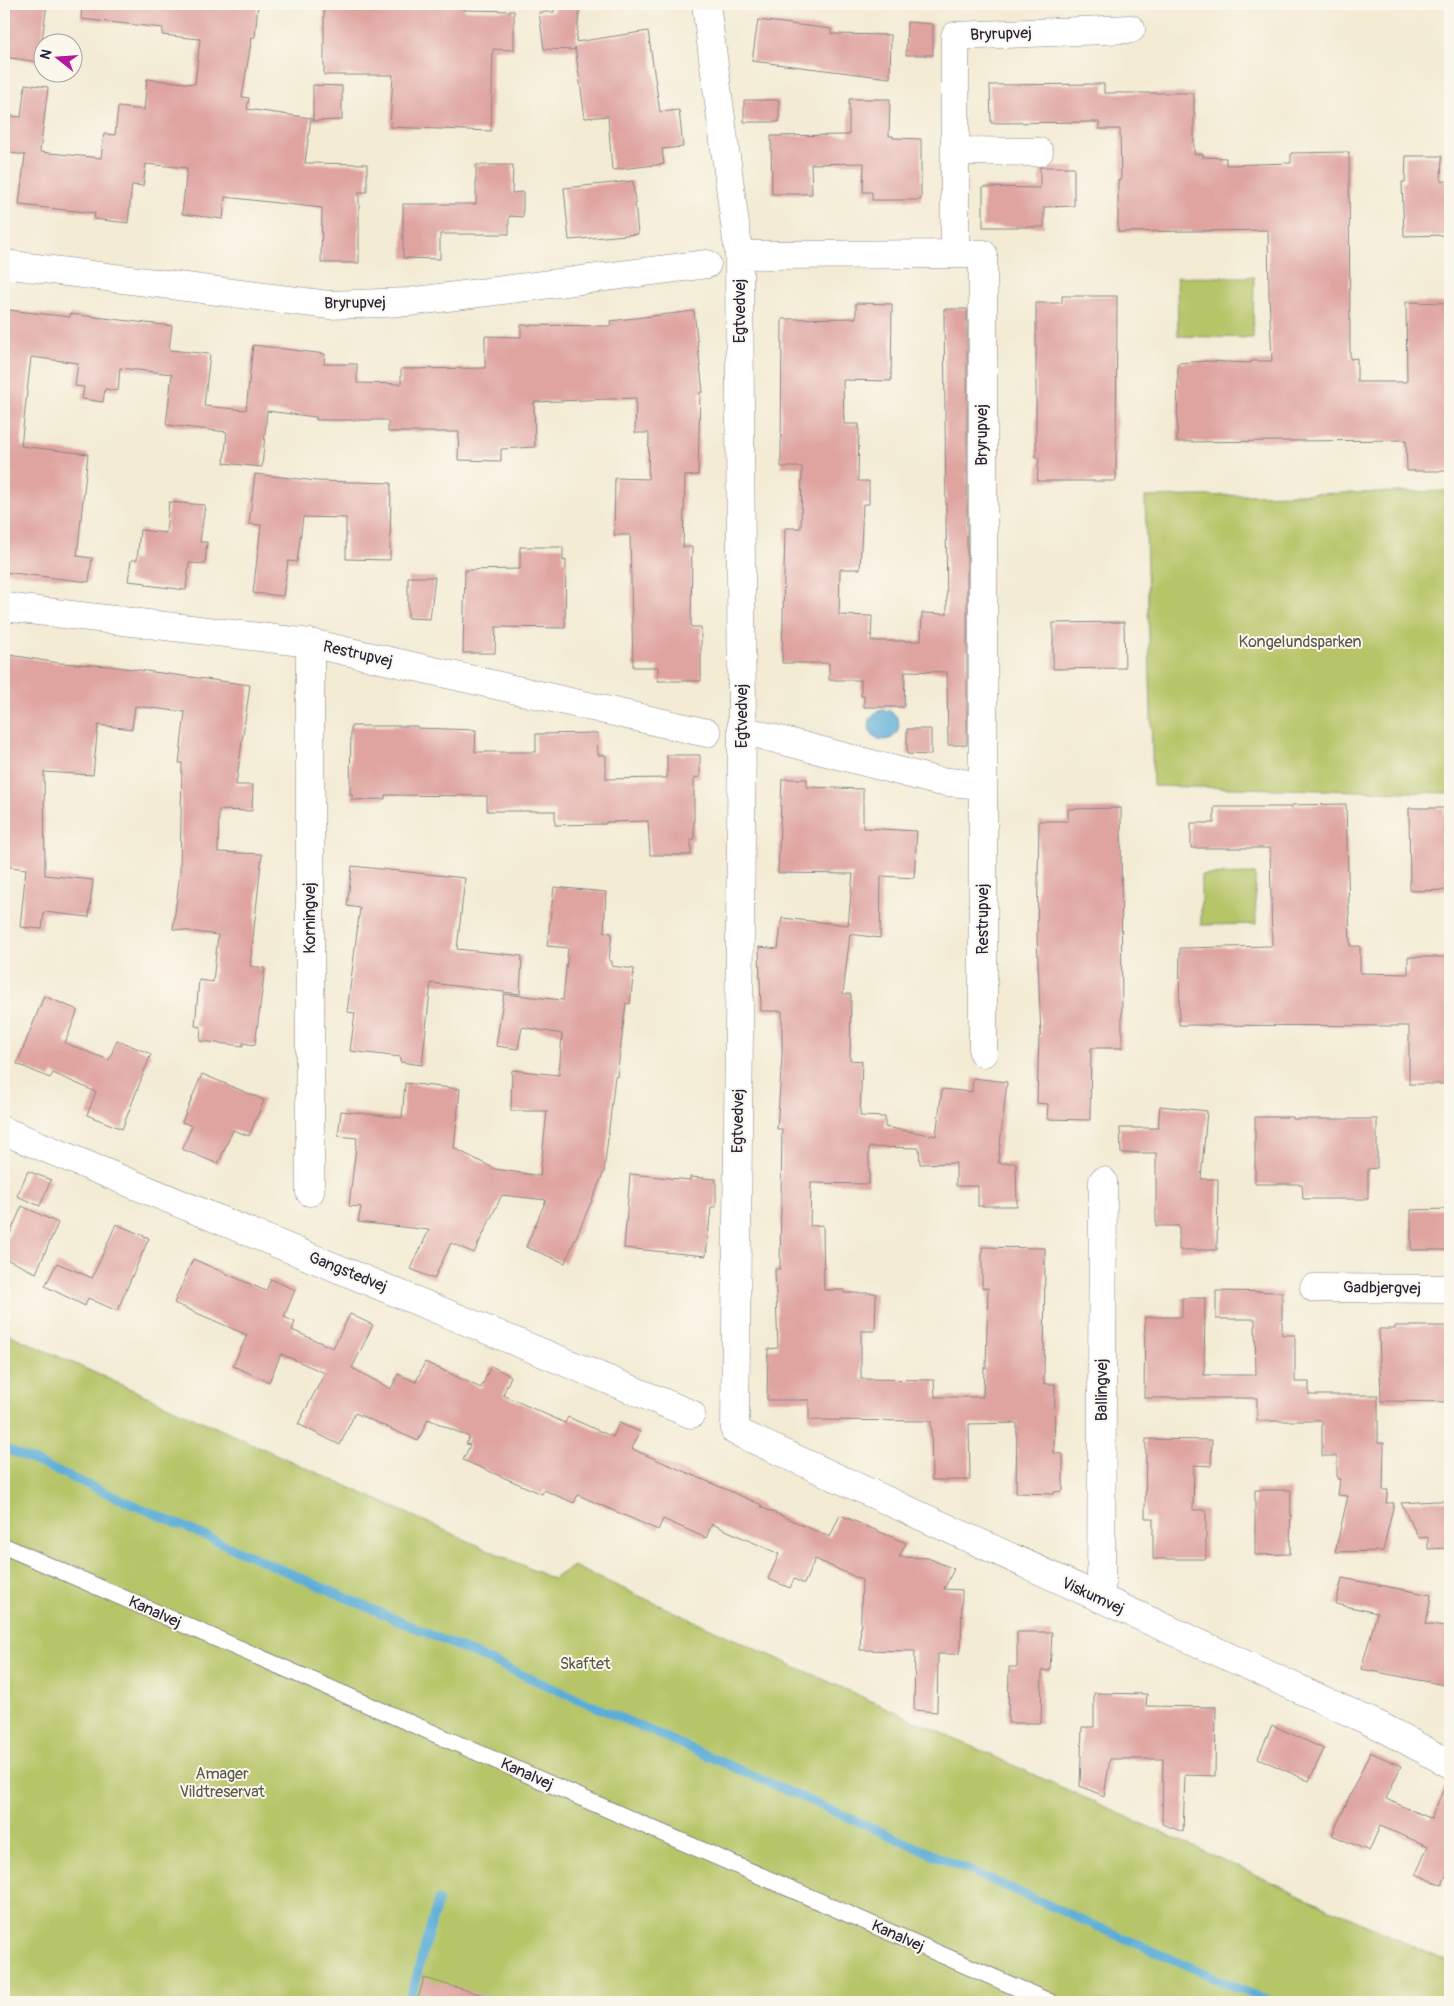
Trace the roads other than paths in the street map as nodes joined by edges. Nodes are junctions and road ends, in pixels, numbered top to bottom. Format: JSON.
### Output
{"nodes":[{"id":1,"x":706,"y":4,"type":"edge"},
{"id":2,"x":1131,"y":29,"type":"dead end"},
{"id":3,"x":955,"y":151,"type":"junction"},
{"id":4,"x":1039,"y":152,"type":"dead end"},
{"id":5,"x":955,"y":254,"type":"junction"},
{"id":6,"x":739,"y":255,"type":"junction"},
{"id":7,"x":4,"y":264,"type":"edge"},
{"id":8,"x":707,"y":264,"type":"dead end"},
{"id":9,"x":4,"y":607,"type":"edge"},
{"id":10,"x":310,"y":643,"type":"junction"},
{"id":11,"x":983,"y":644,"type":"joint"},
{"id":12,"x":742,"y":730,"type":"junction"},
{"id":13,"x":707,"y":733,"type":"dead end"},
{"id":14,"x":983,"y":785,"type":"junction"},
{"id":15,"x":983,"y":1053,"type":"dead end"},
{"id":16,"x":4,"y":1131,"type":"edge"},
{"id":17,"x":1103,"y":1181,"type":"dead end"},
{"id":18,"x":310,"y":1192,"type":"dead end"},
{"id":19,"x":1314,"y":1288,"type":"dead end"},
{"id":20,"x":1450,"y":1289,"type":"edge"},
{"id":21,"x":691,"y":1414,"type":"dead end"},
{"id":22,"x":735,"y":1431,"type":"joint"},
{"id":23,"x":4,"y":1546,"type":"edge"},
{"id":24,"x":1101,"y":1599,"type":"junction"},
{"id":25,"x":1450,"y":1764,"type":"edge"},
{"id":26,"x":1050,"y":2002,"type":"edge"}],
"edges":[{"from":1,"to":6,"type":"street","name":"Egtvedvej"},
{"from":2,"to":3,"type":"street","name":"Bryrupvej"},
{"from":3,"to":4,"type":"street"},
{"from":3,"to":5,"type":"street","name":"Bryrupvej"},
{"from":5,"to":6,"type":"street","name":"Bryrupvej"},
{"from":5,"to":11,"type":"street","name":"Bryrupvej"},
{"from":6,"to":12,"type":"street","name":"Egtvedvej"},
{"from":7,"to":8,"type":"street","name":"Bryrupvej"},
{"from":9,"to":10,"type":"street","name":"Restrupvej"},
{"from":10,"to":13,"type":"street","name":"Restrupvej"},
{"from":10,"to":18,"type":"street","name":"Korningvej"},
{"from":11,"to":14,"type":"street","name":"Restrupvej"},
{"from":12,"to":14,"type":"street"},
{"from":12,"to":22,"type":"street","name":"Egtvedvej"},
{"from":14,"to":15,"type":"street","name":"Restrupvej"},
{"from":16,"to":21,"type":"street","name":"Gangstedvej"},
{"from":17,"to":24,"type":"street","name":"Ballingvej"},
{"from":19,"to":20,"type":"street","name":"Gadbjergvej"},
{"from":22,"to":24,"type":"street","name":"Viskumvej"},
{"from":23,"to":26,"type":"lane","name":"Kanalvej"},
{"from":24,"to":25,"type":"street","name":"Viskumvej"}]}
